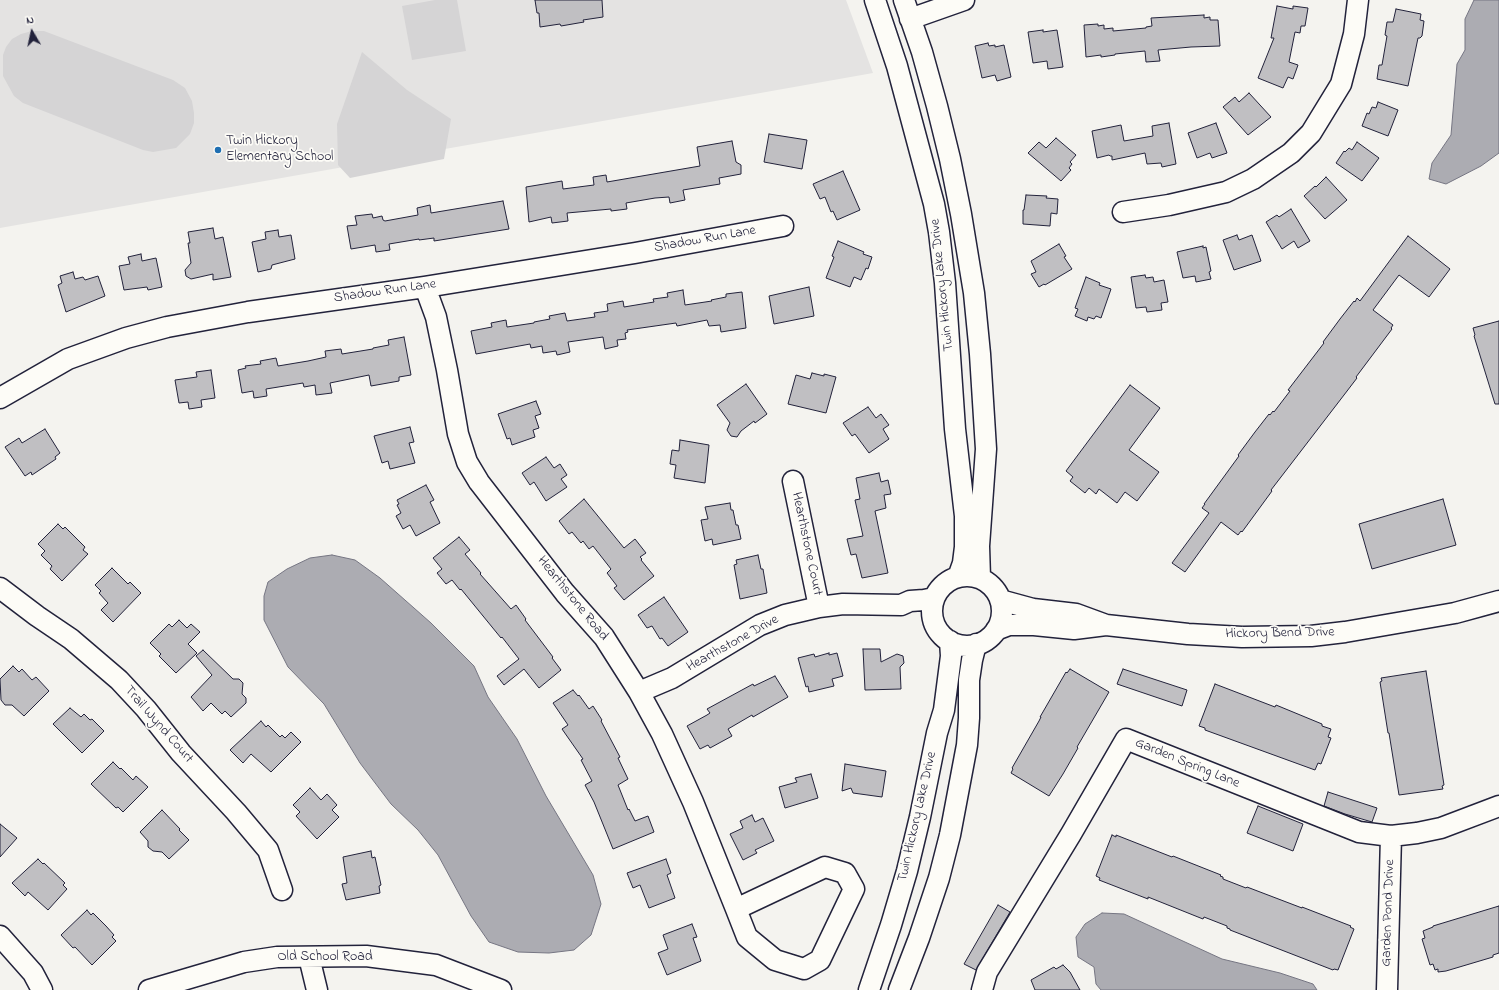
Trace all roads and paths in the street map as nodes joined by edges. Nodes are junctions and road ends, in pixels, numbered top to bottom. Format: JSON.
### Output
{"nodes":[{"id":1,"x":875,"y":0,"type":"edge"},
{"id":2,"x":904,"y":0,"type":"edge"},
{"id":3,"x":964,"y":0,"type":"edge"},
{"id":4,"x":1358,"y":0,"type":"edge"},
{"id":5,"x":910,"y":19,"type":"junction"},
{"id":6,"x":1123,"y":212,"type":"dead end"},
{"id":7,"x":783,"y":226,"type":"dead end"},
{"id":8,"x":425,"y":287,"type":"junction"},
{"id":9,"x":0,"y":398,"type":"edge"},
{"id":10,"x":793,"y":481,"type":"dead end"},
{"id":11,"x":958,"y":577,"type":"junction"},
{"id":12,"x":980,"y":578,"type":"junction"},
{"id":13,"x":0,"y":588,"type":"edge"},
{"id":14,"x":1000,"y":600,"type":"junction"},
{"id":15,"x":1499,"y":601,"type":"edge"},
{"id":16,"x":819,"y":607,"type":"junction"},
{"id":17,"x":934,"y":607,"type":"junction"},
{"id":18,"x":1106,"y":625,"type":"junction"},
{"id":19,"x":996,"y":630,"type":"junction"},
{"id":20,"x":950,"y":641,"type":"junction"},
{"id":21,"x":976,"y":644,"type":"junction"},
{"id":22,"x":639,"y":692,"type":"junction"},
{"id":23,"x":1499,"y":806,"type":"edge"},
{"id":24,"x":1391,"y":836,"type":"junction"},
{"id":25,"x":282,"y":890,"type":"dead end"},
{"id":26,"x":736,"y":909,"type":"junction"},
{"id":27,"x":0,"y":936,"type":"edge"},
{"id":28,"x":309,"y":957,"type":"junction"},
{"id":29,"x":42,"y":990,"type":"edge"},
{"id":30,"x":149,"y":990,"type":"edge"},
{"id":31,"x":317,"y":990,"type":"edge"},
{"id":32,"x":501,"y":990,"type":"edge"},
{"id":33,"x":869,"y":990,"type":"edge"},
{"id":34,"x":899,"y":990,"type":"edge"},
{"id":35,"x":982,"y":990,"type":"edge"},
{"id":36,"x":1387,"y":990,"type":"edge"}],
"edges":[{"from":1,"to":11,"type":"street","name":"Twin Hickory Lake Drive"},
{"from":2,"to":5,"type":"street","name":"Twin Hickory Lake Drive"},
{"from":3,"to":5,"type":"street"},
{"from":4,"to":6,"type":"street"},
{"from":5,"to":12,"type":"street","name":"Twin Hickory Lake Drive"},
{"from":7,"to":8,"type":"street","name":"Shadow Run Lane"},
{"from":8,"to":9,"type":"street","name":"Shadow Run Lane"},
{"from":8,"to":22,"type":"street","name":"Hearthstone Road"},
{"from":10,"to":16,"type":"street","name":"Hearthstone Court"},
{"from":11,"to":12,"type":"street"},
{"from":11,"to":17,"type":"street"},
{"from":12,"to":14,"type":"street"},
{"from":13,"to":25,"type":"street","name":"Trail Wynd Court"},
{"from":14,"to":18,"type":"street","name":"Hickory Bend Drive"},
{"from":14,"to":19,"type":"street"},
{"from":15,"to":18,"type":"street","name":"Hickory Bend Drive"},
{"from":16,"to":17,"type":"street","name":"Hearthstone Drive"},
{"from":16,"to":22,"type":"street","name":"Hearthstone Drive"},
{"from":17,"to":20,"type":"street"},
{"from":18,"to":19,"type":"street","name":"Hickory Bend Drive"},
{"from":19,"to":21,"type":"street"},
{"from":20,"to":21,"type":"street"},
{"from":20,"to":33,"type":"street","name":"Twin Hickory Lake Drive"},
{"from":21,"to":34,"type":"street"},
{"from":22,"to":26,"type":"street","name":"Hearthstone Road"},
{"from":23,"to":24,"type":"street","name":"Garden Spring Lane"},
{"from":24,"to":35,"type":"street","name":"Garden Spring Lane"},
{"from":24,"to":36,"type":"street","name":"Garden Pond Drive"},
{"from":26,"to":26,"type":"street","name":"Hearthstone Road"},
{"from":27,"to":29,"type":"street"},
{"from":28,"to":30,"type":"street","name":"Old School Road"},
{"from":28,"to":31,"type":"street"},
{"from":28,"to":32,"type":"street","name":"Old School Road"}]}
